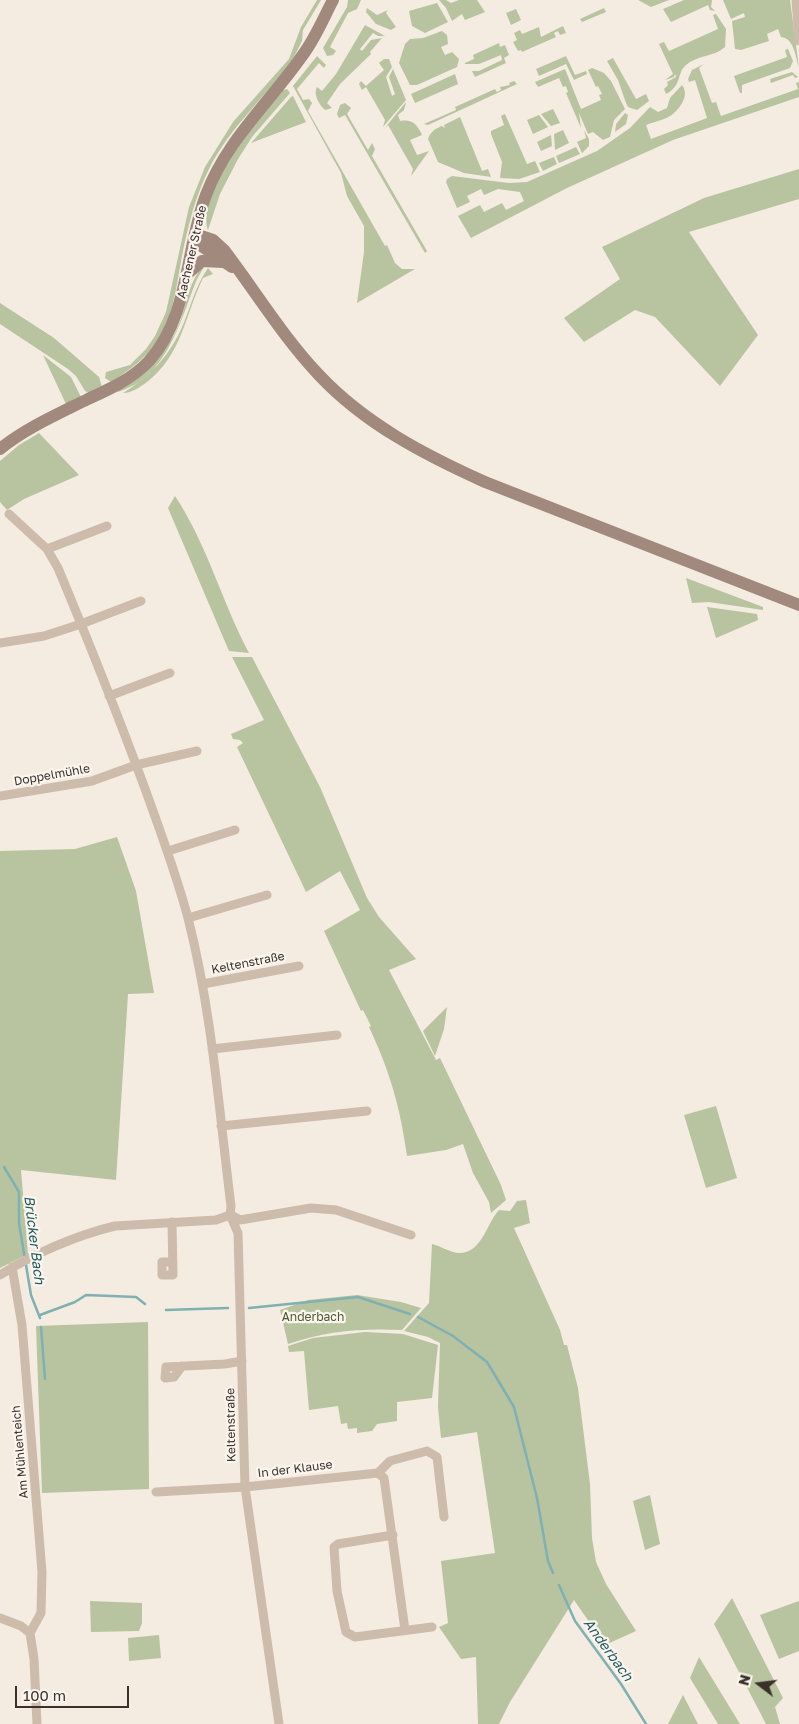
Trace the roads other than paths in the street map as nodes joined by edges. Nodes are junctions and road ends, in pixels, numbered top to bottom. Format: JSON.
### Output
{"nodes":[{"id":1,"x":332,"y":0,"type":"edge"},
{"id":2,"x":796,"y":0,"type":"edge"},
{"id":3,"x":799,"y":37,"type":"edge"},
{"id":4,"x":195,"y":234,"type":"junction"},
{"id":5,"x":224,"y":262,"type":"junction"},
{"id":6,"x":236,"y":269,"type":"junction"},
{"id":7,"x":186,"y":275,"type":"junction"},
{"id":8,"x":0,"y":450,"type":"edge"},
{"id":9,"x":9,"y":514,"type":"dead end"},
{"id":10,"x":108,"y":526,"type":"dead end"},
{"id":11,"x":47,"y":549,"type":"junction"},
{"id":12,"x":141,"y":601,"type":"dead end"},
{"id":13,"x":799,"y":605,"type":"edge"},
{"id":14,"x":81,"y":624,"type":"junction"},
{"id":15,"x":0,"y":642,"type":"edge"},
{"id":16,"x":170,"y":673,"type":"dead end"},
{"id":17,"x":109,"y":696,"type":"junction"},
{"id":18,"x":196,"y":751,"type":"dead end"},
{"id":19,"x":136,"y":765,"type":"junction"},
{"id":20,"x":0,"y":796,"type":"edge"},
{"id":21,"x":235,"y":830,"type":"dead end"},
{"id":22,"x":168,"y":851,"type":"junction"},
{"id":23,"x":267,"y":895,"type":"dead end"},
{"id":24,"x":188,"y":918,"type":"junction"},
{"id":25,"x":299,"y":966,"type":"dead end"},
{"id":26,"x":203,"y":984,"type":"junction"},
{"id":27,"x":337,"y":1035,"type":"dead end"},
{"id":28,"x":212,"y":1049,"type":"junction"},
{"id":29,"x":367,"y":1111,"type":"dead end"},
{"id":30,"x":221,"y":1126,"type":"junction"},
{"id":31,"x":230,"y":1215,"type":"junction"},
{"id":32,"x":172,"y":1222,"type":"junction"},
{"id":33,"x":412,"y":1234,"type":"dead end"},
{"id":34,"x":173,"y":1262,"type":"dead end"},
{"id":35,"x":16,"y":1265,"type":"junction"},
{"id":36,"x":0,"y":1275,"type":"edge"},
{"id":37,"x":242,"y":1360,"type":"junction"},
{"id":38,"x":182,"y":1366,"type":"dead end"},
{"id":39,"x":378,"y":1473,"type":"junction"},
{"id":40,"x":245,"y":1487,"type":"junction"},
{"id":41,"x":156,"y":1492,"type":"dead end"},
{"id":42,"x":445,"y":1517,"type":"dead end"},
{"id":43,"x":393,"y":1535,"type":"junction"},
{"id":44,"x":0,"y":1618,"type":"edge"},
{"id":45,"x":432,"y":1627,"type":"dead end"},
{"id":46,"x":405,"y":1630,"type":"junction"},
{"id":47,"x":30,"y":1633,"type":"junction"},
{"id":48,"x":37,"y":1724,"type":"edge"},
{"id":49,"x":280,"y":1724,"type":"edge"}],
"edges":[{"from":1,"to":4,"type":"main road","name":"Aachener Straße"},
{"from":2,"to":3,"type":"street"},
{"from":4,"to":5,"type":"main road"},
{"from":4,"to":6,"type":"main road"},
{"from":4,"to":7,"type":"main road","name":"Aachener Straße"},
{"from":5,"to":6,"type":"main road"},
{"from":5,"to":7,"type":"main road"},
{"from":6,"to":13,"type":"main road"},
{"from":7,"to":8,"type":"main road","name":"Aachener Straße"},
{"from":9,"to":11,"type":"street","name":"Keltenstraße"},
{"from":10,"to":11,"type":"street"},
{"from":11,"to":14,"type":"street","name":"Keltenstraße"},
{"from":12,"to":14,"type":"street"},
{"from":14,"to":15,"type":"street"},
{"from":14,"to":17,"type":"street","name":"Keltenstraße"},
{"from":16,"to":17,"type":"street"},
{"from":17,"to":19,"type":"street","name":"Keltenstraße"},
{"from":18,"to":19,"type":"street"},
{"from":19,"to":20,"type":"street","name":"Doppelmühle"},
{"from":19,"to":22,"type":"street","name":"Keltenstraße"},
{"from":21,"to":22,"type":"street"},
{"from":22,"to":24,"type":"street","name":"Keltenstraße"},
{"from":23,"to":24,"type":"street"},
{"from":24,"to":26,"type":"street","name":"Keltenstraße"},
{"from":25,"to":26,"type":"street","name":"Keltenstraße"},
{"from":26,"to":28,"type":"street","name":"Keltenstraße"},
{"from":27,"to":28,"type":"street"},
{"from":28,"to":30,"type":"street","name":"Keltenstraße"},
{"from":29,"to":30,"type":"street"},
{"from":30,"to":31,"type":"street","name":"Keltenstraße"},
{"from":31,"to":32,"type":"street"},
{"from":31,"to":33,"type":"street"},
{"from":31,"to":37,"type":"street","name":"Keltenstraße"},
{"from":32,"to":34,"type":"street"},
{"from":32,"to":35,"type":"street"},
{"from":35,"to":36,"type":"street"},
{"from":35,"to":47,"type":"street","name":"Am Mühlenteich"},
{"from":37,"to":38,"type":"street"},
{"from":37,"to":40,"type":"street","name":"Keltenstraße"},
{"from":39,"to":40,"type":"street","name":"In der Klause"},
{"from":39,"to":42,"type":"street","name":"In der Klause"},
{"from":39,"to":43,"type":"street"},
{"from":40,"to":41,"type":"street","name":"In der Klause"},
{"from":40,"to":49,"type":"street","name":"Keltenstraße"},
{"from":43,"to":46,"type":"street"},
{"from":43,"to":46,"type":"street"},
{"from":44,"to":47,"type":"street"},
{"from":45,"to":46,"type":"street"},
{"from":47,"to":48,"type":"street"}]}
